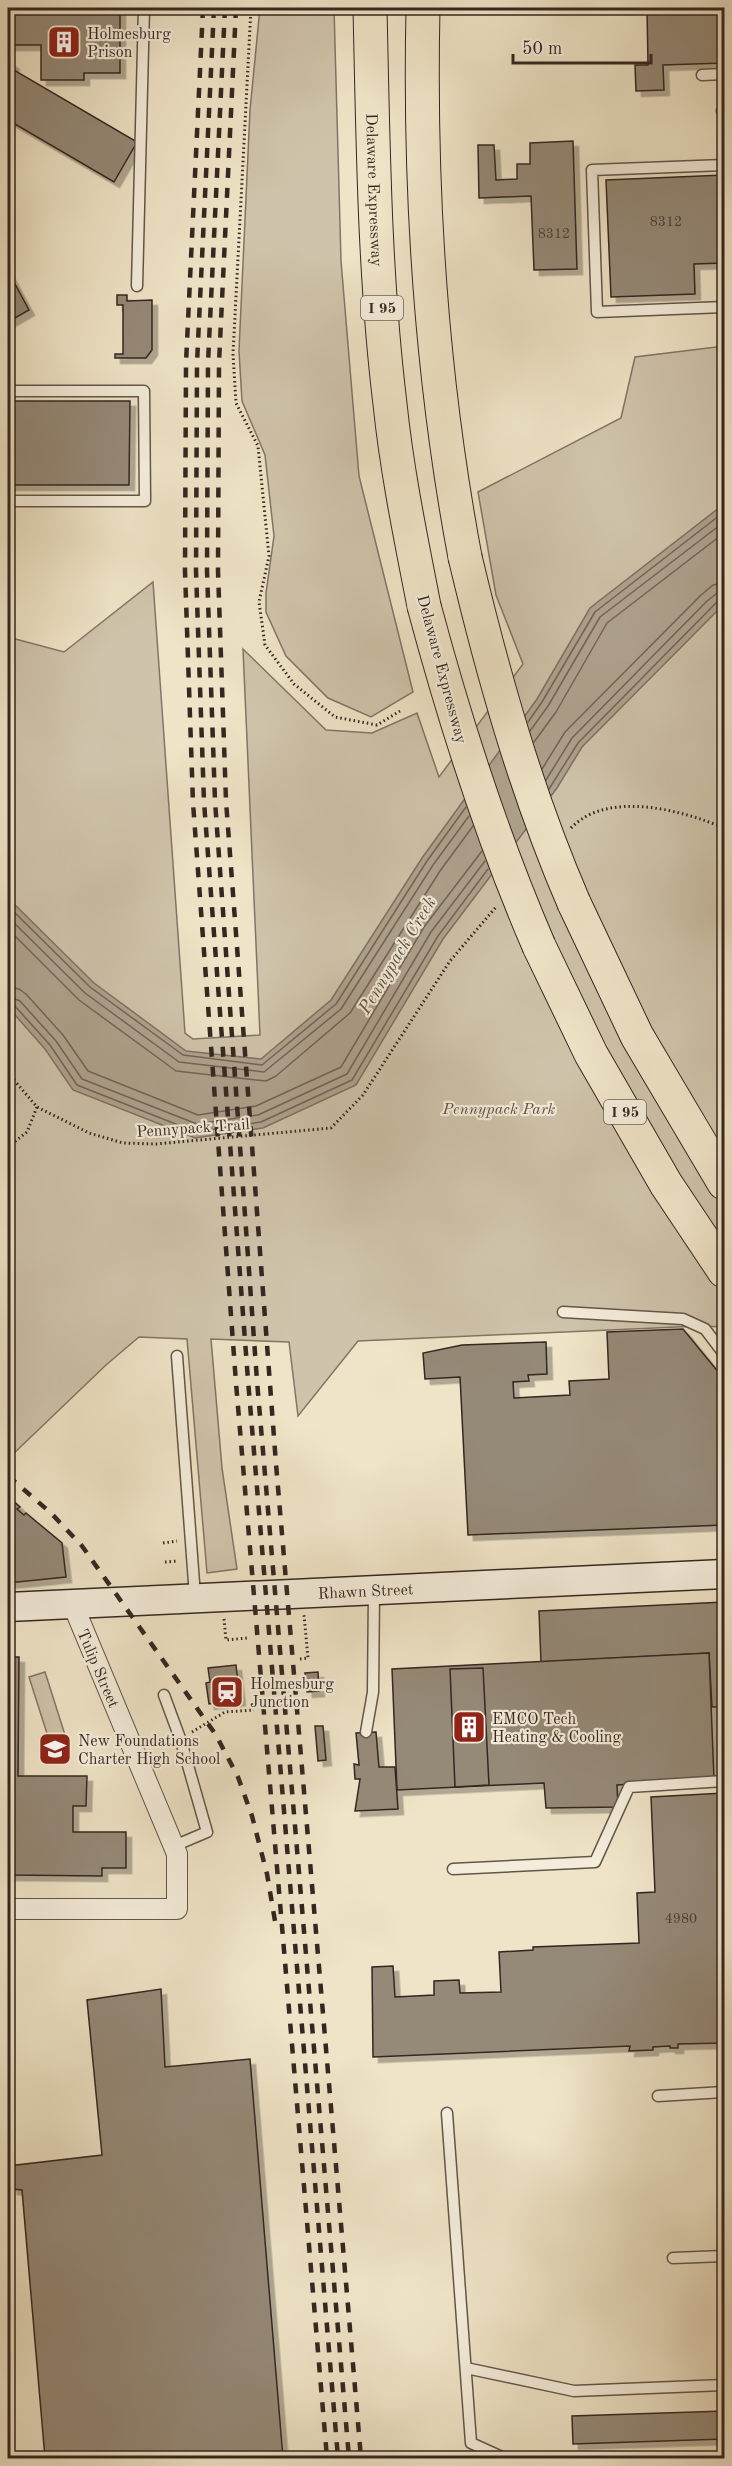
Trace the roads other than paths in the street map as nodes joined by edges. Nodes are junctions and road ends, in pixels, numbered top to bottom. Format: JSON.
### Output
{"nodes":[{"id":1,"x":144,"y":8,"type":"edge"},
{"id":2,"x":370,"y":8,"type":"edge"},
{"id":3,"x":423,"y":8,"type":"edge"},
{"id":4,"x":724,"y":74,"type":"edge"},
{"id":5,"x":702,"y":75,"type":"dead end"},
{"id":6,"x":724,"y":165,"type":"edge"},
{"id":7,"x":137,"y":286,"type":"dead end"},
{"id":8,"x":724,"y":307,"type":"edge"},
{"id":9,"x":8,"y":391,"type":"edge"},
{"id":10,"x":8,"y":501,"type":"edge"},
{"id":11,"x":724,"y":1183,"type":"edge"},
{"id":12,"x":724,"y":1271,"type":"edge"},
{"id":13,"x":563,"y":1312,"type":"dead end"},
{"id":14,"x":724,"y":1354,"type":"edge"},
{"id":15,"x":177,"y":1356,"type":"dead end"},
{"id":16,"x":724,"y":1574,"type":"edge"},
{"id":17,"x":374,"y":1589,"type":"junction"},
{"id":18,"x":196,"y":1599,"type":"junction"},
{"id":19,"x":73,"y":1605,"type":"junction"},
{"id":20,"x":8,"y":1607,"type":"edge"},
{"id":21,"x":164,"y":1695,"type":"dead end"},
{"id":22,"x":366,"y":1732,"type":"dead end"},
{"id":23,"x":724,"y":1781,"type":"edge"},
{"id":24,"x":174,"y":1846,"type":"junction"},
{"id":25,"x":453,"y":1869,"type":"dead end"},
{"id":26,"x":8,"y":1909,"type":"edge"},
{"id":27,"x":724,"y":2092,"type":"edge"},
{"id":28,"x":658,"y":2096,"type":"dead end"},
{"id":29,"x":447,"y":2113,"type":"dead end"},
{"id":30,"x":724,"y":2256,"type":"edge"},
{"id":31,"x":673,"y":2258,"type":"dead end"},
{"id":32,"x":465,"y":2368,"type":"junction"},
{"id":33,"x":724,"y":2385,"type":"edge"},
{"id":34,"x":504,"y":2458,"type":"edge"}],
"edges":[{"from":1,"to":7,"type":"lane"},
{"from":2,"to":12,"type":"highway","name":"Delaware Expressway","number":"I 95","bridge":true},
{"from":3,"to":11,"type":"highway","number":"I 95","bridge":true},
{"from":4,"to":5,"type":"lane"},
{"from":6,"to":8,"type":"lane"},
{"from":9,"to":10,"type":"lane"},
{"from":13,"to":14,"type":"lane"},
{"from":15,"to":18,"type":"lane"},
{"from":16,"to":17,"type":"main road","name":"Rhawn Street"},
{"from":17,"to":18,"type":"main road","name":"Rhawn Street"},
{"from":17,"to":22,"type":"lane"},
{"from":18,"to":19,"type":"main road","name":"Rhawn Street"},
{"from":19,"to":20,"type":"main road","name":"Rhawn Street"},
{"from":19,"to":24,"type":"street","name":"Tulip Street"},
{"from":21,"to":24,"type":"lane"},
{"from":23,"to":25,"type":"lane"},
{"from":24,"to":26,"type":"street","name":"Tulip Street"},
{"from":27,"to":28,"type":"lane"},
{"from":29,"to":32,"type":"lane"},
{"from":30,"to":31,"type":"lane"},
{"from":32,"to":33,"type":"lane"},
{"from":32,"to":34,"type":"lane"}]}
